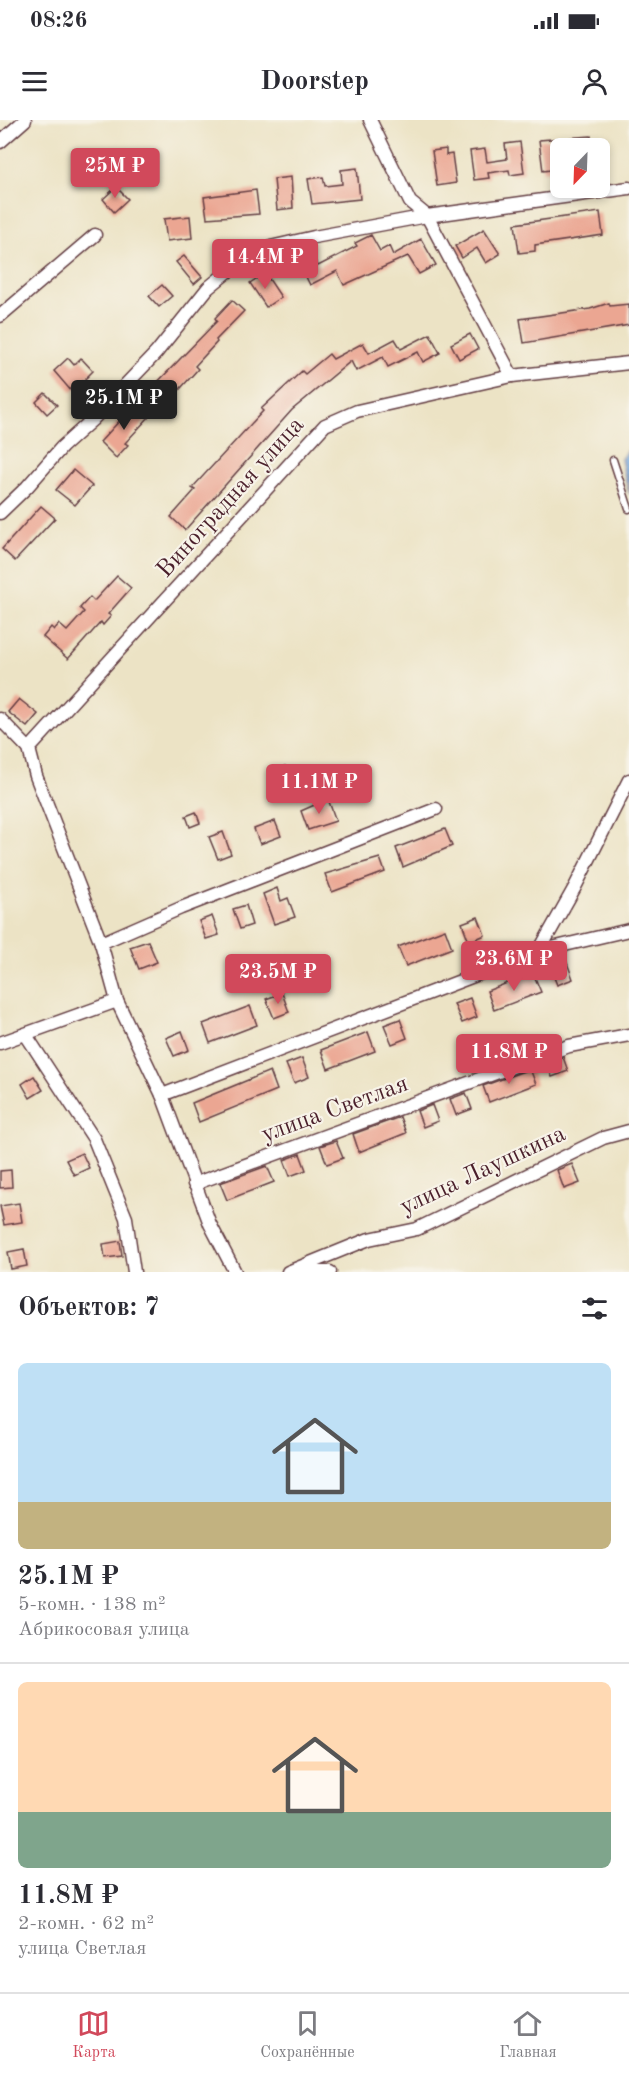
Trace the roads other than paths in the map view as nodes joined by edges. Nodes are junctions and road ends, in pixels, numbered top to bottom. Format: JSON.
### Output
{"nodes":[{"id":1,"x":25,"y":120,"type":"edge"},
{"id":2,"x":370,"y":120,"type":"edge"},
{"id":3,"x":0,"y":142,"type":"edge"},
{"id":4,"x":629,"y":188,"type":"edge"},
{"id":5,"x":427,"y":216,"type":"junction"},
{"id":6,"x":94,"y":235,"type":"dead end"},
{"id":7,"x":0,"y":316,"type":"edge"},
{"id":8,"x":629,"y":363,"type":"edge"},
{"id":9,"x":512,"y":376,"type":"junction"},
{"id":10,"x":613,"y":460,"type":"dead end"},
{"id":11,"x":629,"y":509,"type":"edge"},
{"id":12,"x":0,"y":513,"type":"edge"},
{"id":13,"x":0,"y":719,"type":"edge"},
{"id":14,"x":30,"y":749,"type":"junction"},
{"id":15,"x":629,"y":780,"type":"edge"},
{"id":16,"x":436,"y":809,"type":"dead end"},
{"id":17,"x":629,"y":930,"type":"edge"},
{"id":18,"x":101,"y":943,"type":"junction"},
{"id":19,"x":539,"y":951,"type":"junction"},
{"id":20,"x":117,"y":1001,"type":"junction"},
{"id":21,"x":26,"y":1035,"type":"junction"},
{"id":22,"x":629,"y":1035,"type":"edge"},
{"id":23,"x":0,"y":1043,"type":"edge"},
{"id":24,"x":162,"y":1095,"type":"junction"},
{"id":25,"x":629,"y":1131,"type":"edge"},
{"id":26,"x":194,"y":1184,"type":"junction"},
{"id":27,"x":134,"y":1272,"type":"edge"},
{"id":28,"x":235,"y":1272,"type":"edge"},
{"id":29,"x":288,"y":1272,"type":"edge"},
{"id":30,"x":302,"y":1272,"type":"edge"},
{"id":31,"x":330,"y":1272,"type":"edge"}],
"edges":[{"from":1,"to":3,"type":"street"},
{"from":2,"to":5,"type":"street"},
{"from":4,"to":5,"type":"street"},
{"from":5,"to":9,"type":"street"},
{"from":5,"to":12,"type":"street"},
{"from":6,"to":7,"type":"street"},
{"from":8,"to":9,"type":"street","name":"Виноградная улица"},
{"from":9,"to":14,"type":"street","name":"Виноградная улица"},
{"from":10,"to":11,"type":"lane"},
{"from":13,"to":14,"type":"street"},
{"from":14,"to":18,"type":"street"},
{"from":15,"to":19,"type":"street"},
{"from":16,"to":18,"type":"street"},
{"from":17,"to":19,"type":"street"},
{"from":18,"to":20,"type":"street"},
{"from":19,"to":24,"type":"street"},
{"from":20,"to":21,"type":"street"},
{"from":20,"to":24,"type":"street"},
{"from":21,"to":23,"type":"street"},
{"from":21,"to":27,"type":"street"},
{"from":22,"to":26,"type":"street","name":"улица Светлая"},
{"from":24,"to":26,"type":"street"},
{"from":25,"to":29,"type":"street","name":"улица Лаушкина"},
{"from":26,"to":28,"type":"street"},
{"from":30,"to":31,"type":"street"}]}
